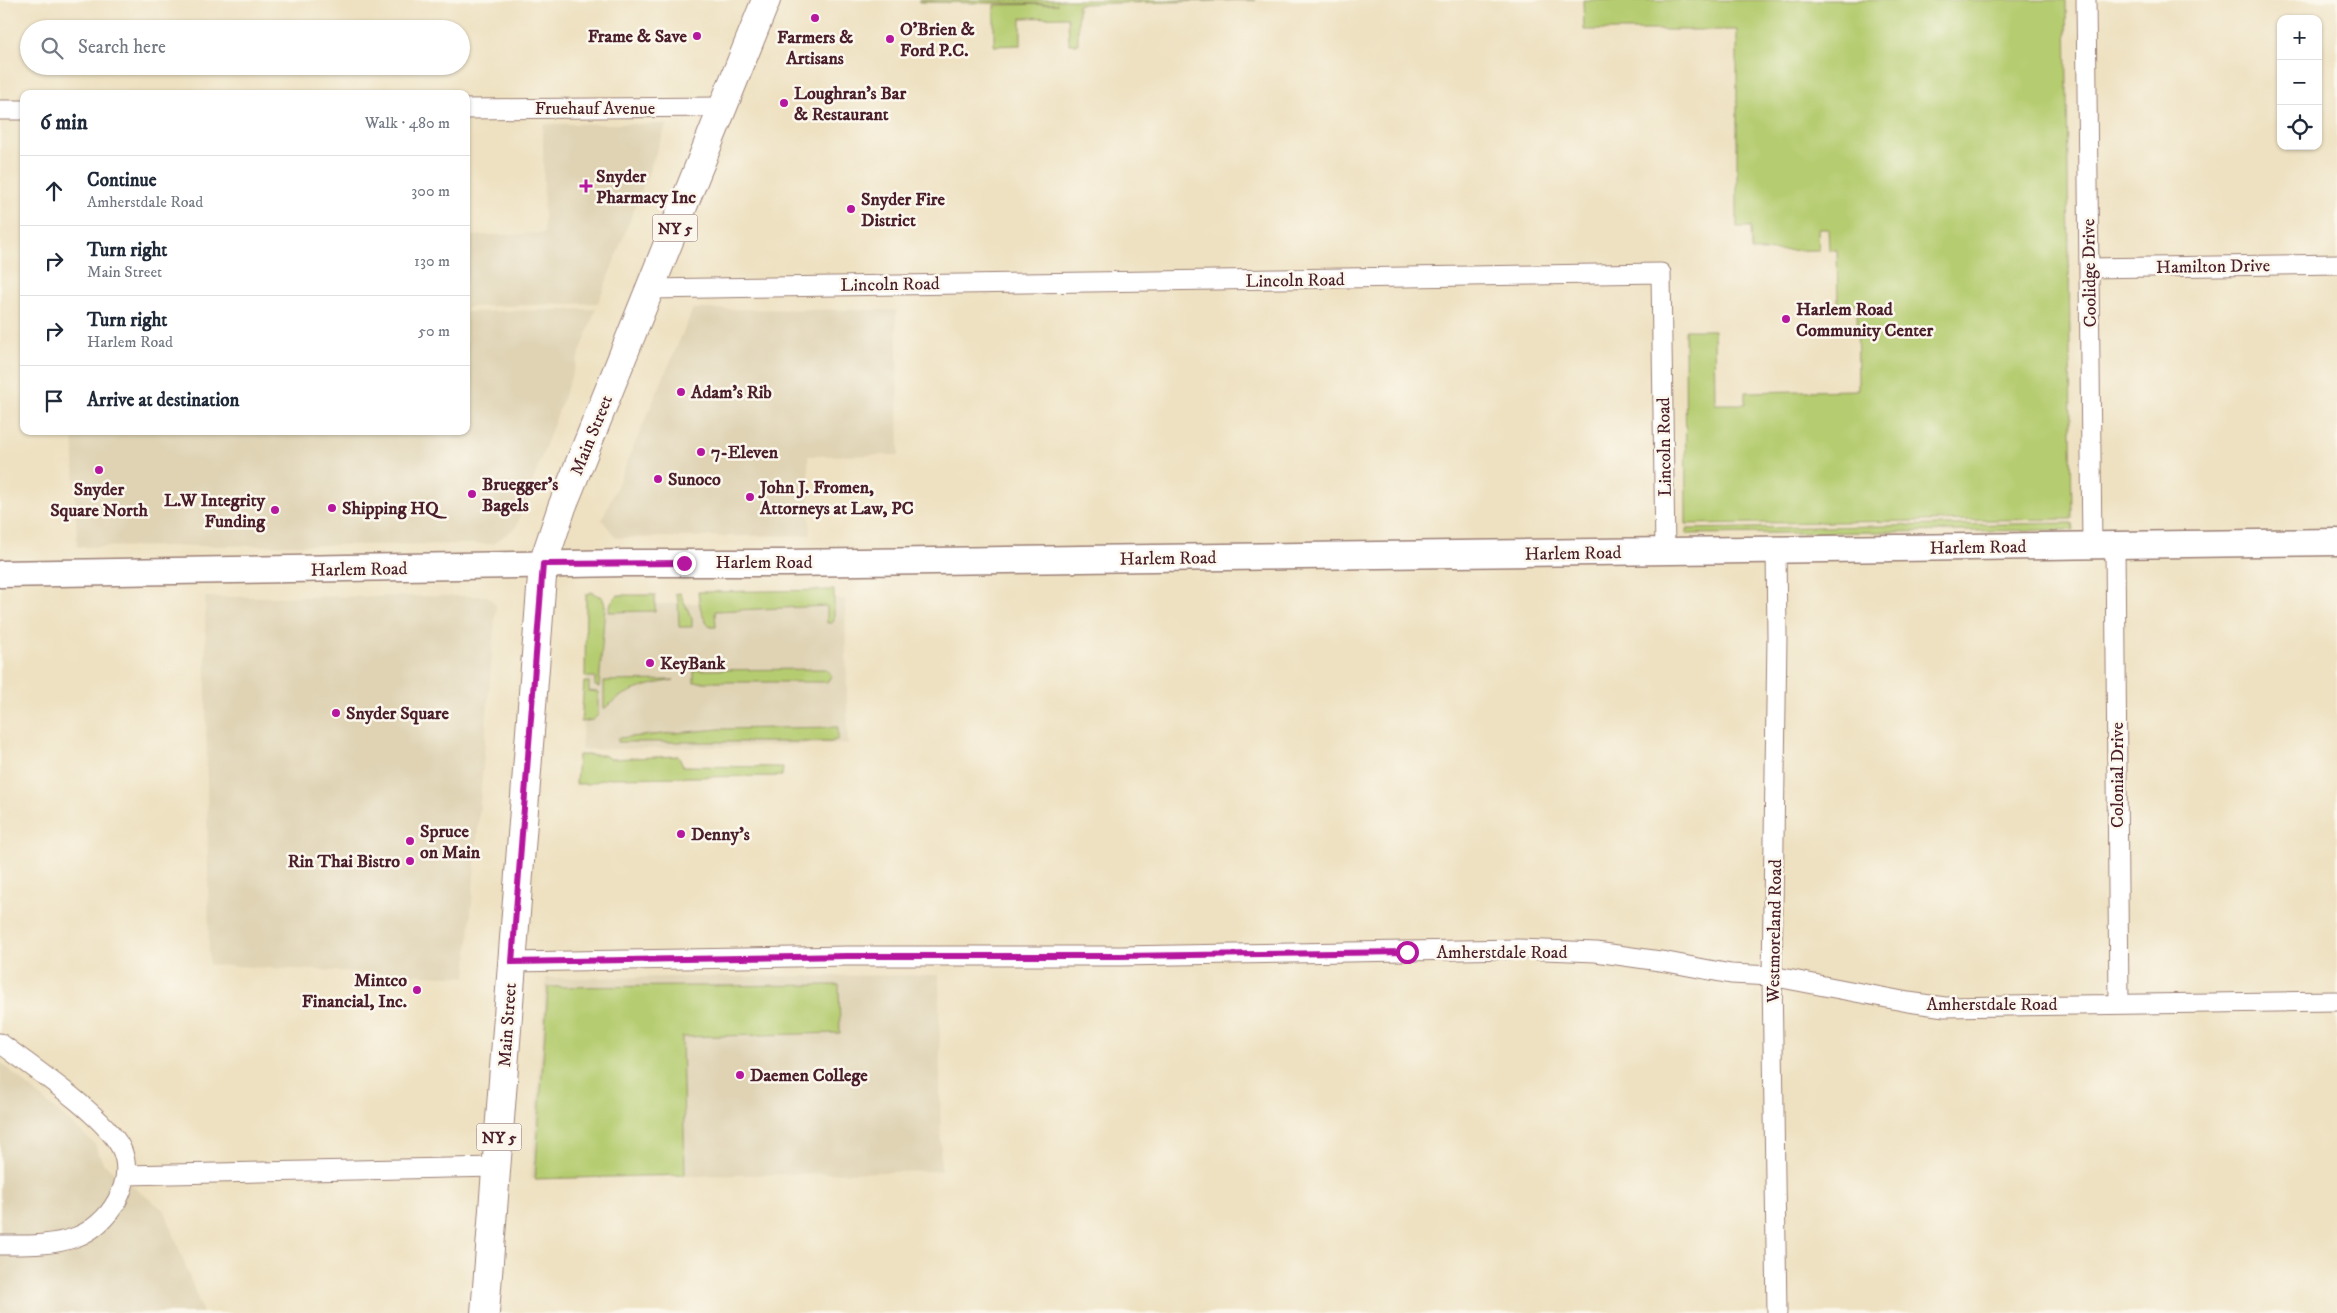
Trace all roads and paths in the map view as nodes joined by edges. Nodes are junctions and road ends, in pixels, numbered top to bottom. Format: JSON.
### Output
{"nodes":[{"id":1,"x":766,"y":0,"type":"edge"},
{"id":2,"x":2086,"y":0,"type":"edge"},
{"id":3,"x":723,"y":107,"type":"junction"},
{"id":4,"x":470,"y":109,"type":"edge"},
{"id":5,"x":0,"y":110,"type":"edge"},
{"id":6,"x":20,"y":110,"type":"edge"},
{"id":7,"x":2337,"y":264,"type":"edge"},
{"id":8,"x":2089,"y":268,"type":"junction"},
{"id":9,"x":651,"y":289,"type":"junction"},
{"id":10,"x":2337,"y":542,"type":"edge"},
{"id":11,"x":2104,"y":545,"type":"junction"},
{"id":12,"x":1776,"y":549,"type":"junction"},
{"id":13,"x":1665,"y":552,"type":"junction"},
{"id":14,"x":543,"y":564,"type":"junction"},
{"id":15,"x":0,"y":574,"type":"edge"},
{"id":16,"x":512,"y":962,"type":"junction"},
{"id":17,"x":1772,"y":976,"type":"junction"},
{"id":18,"x":2337,"y":1001,"type":"edge"},
{"id":19,"x":2119,"y":1004,"type":"junction"},
{"id":20,"x":0,"y":1043,"type":"edge"},
{"id":21,"x":496,"y":1167,"type":"junction"},
{"id":22,"x":126,"y":1175,"type":"junction"},
{"id":23,"x":0,"y":1245,"type":"edge"},
{"id":24,"x":485,"y":1313,"type":"edge"},
{"id":25,"x":1777,"y":1313,"type":"edge"}],
"edges":[{"from":1,"to":3,"type":"main road","name":"Main Street","number":"NY 5"},
{"from":2,"to":8,"type":"street","name":"Coolidge Drive"},
{"from":3,"to":4,"type":"street","name":"Fruehauf Avenue"},
{"from":3,"to":9,"type":"main road","name":"Main Street","number":"NY 5"},
{"from":5,"to":6,"type":"street"},
{"from":7,"to":8,"type":"street","name":"Hamilton Drive"},
{"from":8,"to":11,"type":"street","name":"Coolidge Drive"},
{"from":9,"to":13,"type":"street","name":"Lincoln Road"},
{"from":9,"to":14,"type":"main road","name":"Main Street","number":"NY 5"},
{"from":10,"to":11,"type":"main road","name":"Harlem Road"},
{"from":11,"to":12,"type":"main road","name":"Harlem Road"},
{"from":11,"to":19,"type":"street","name":"Colonial Drive"},
{"from":12,"to":13,"type":"main road","name":"Harlem Road"},
{"from":12,"to":17,"type":"street","name":"Westmoreland Road"},
{"from":13,"to":14,"type":"main road","name":"Harlem Road"},
{"from":14,"to":15,"type":"main road","name":"Harlem Road"},
{"from":14,"to":16,"type":"main road","name":"Main Street","number":"NY 5"},
{"from":16,"to":17,"type":"street","name":"Amherstdale Road"},
{"from":16,"to":21,"type":"main road","name":"Main Street","number":"NY 5"},
{"from":17,"to":19,"type":"street","name":"Amherstdale Road"},
{"from":17,"to":25,"type":"street","name":"Westmoreland Road"},
{"from":18,"to":19,"type":"street","name":"Amherstdale Road"},
{"from":20,"to":22,"type":"street"},
{"from":21,"to":22,"type":"street"},
{"from":21,"to":24,"type":"main road","name":"Main Street","number":"NY 5"},
{"from":22,"to":23,"type":"street"}]}
